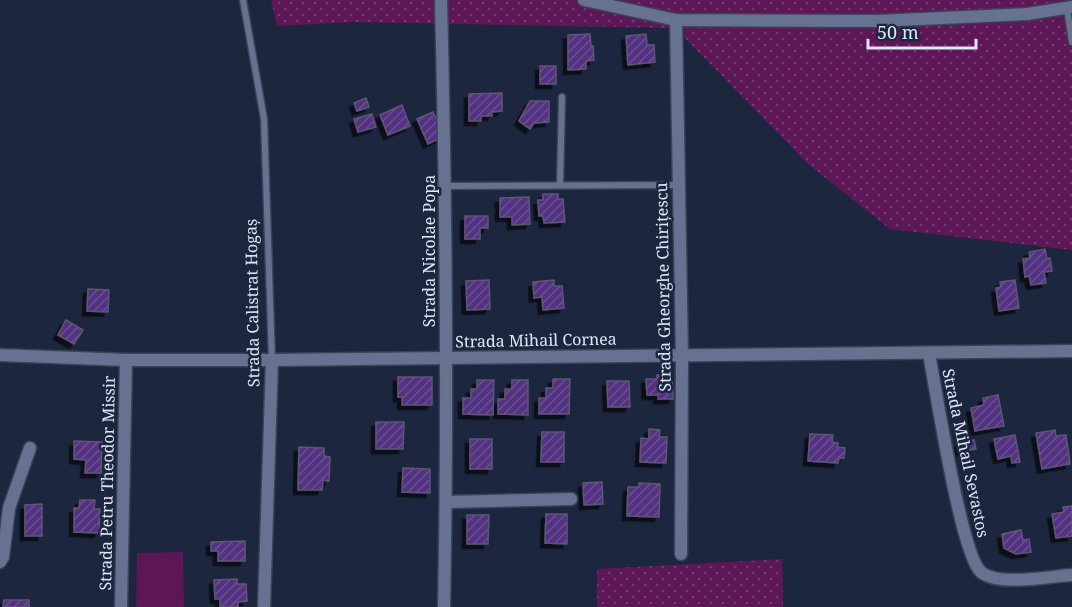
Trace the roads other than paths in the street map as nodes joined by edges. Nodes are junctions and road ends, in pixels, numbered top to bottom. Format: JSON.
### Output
{"nodes":[{"id":1,"x":243,"y":0,"type":"edge"},
{"id":2,"x":441,"y":0,"type":"edge"},
{"id":3,"x":584,"y":0,"type":"edge"},
{"id":4,"x":1069,"y":8,"type":"edge"},
{"id":5,"x":676,"y":20,"type":"junction"},
{"id":6,"x":1072,"y":42,"type":"edge"},
{"id":7,"x":562,"y":97,"type":"dead end"},
{"id":8,"x":561,"y":185,"type":"junction"},
{"id":9,"x":678,"y":185,"type":"junction"},
{"id":10,"x":446,"y":186,"type":"junction"},
{"id":11,"x":1072,"y":351,"type":"edge"},
{"id":12,"x":929,"y":354,"type":"junction"},
{"id":13,"x":0,"y":355,"type":"edge"},
{"id":14,"x":682,"y":356,"type":"junction"},
{"id":15,"x":447,"y":358,"type":"junction"},
{"id":16,"x":126,"y":360,"type":"junction"},
{"id":17,"x":272,"y":360,"type":"junction"},
{"id":18,"x":30,"y":448,"type":"dead end"},
{"id":19,"x":571,"y":499,"type":"dead end"},
{"id":20,"x":446,"y":502,"type":"junction"},
{"id":21,"x":681,"y":554,"type":"dead end"},
{"id":22,"x":0,"y":562,"type":"edge"},
{"id":23,"x":1072,"y":575,"type":"edge"},
{"id":24,"x":121,"y":607,"type":"edge"},
{"id":25,"x":264,"y":607,"type":"edge"},
{"id":26,"x":444,"y":607,"type":"edge"}],
"edges":[{"from":1,"to":17,"type":"lane","name":"Strada Calistrat Hogaș"},
{"from":2,"to":10,"type":"street","name":"Strada Nicolae Popa"},
{"from":3,"to":5,"type":"street"},
{"from":4,"to":5,"type":"street"},
{"from":4,"to":6,"type":"lane"},
{"from":5,"to":9,"type":"street","name":"Strada Gheorghe Chirițescu"},
{"from":7,"to":8,"type":"lane"},
{"from":8,"to":9,"type":"lane"},
{"from":8,"to":10,"type":"lane"},
{"from":9,"to":14,"type":"street","name":"Strada Gheorghe Chirițescu"},
{"from":10,"to":15,"type":"street","name":"Strada Nicolae Popa"},
{"from":11,"to":12,"type":"street","name":"Strada Mihail Cornea"},
{"from":12,"to":14,"type":"street","name":"Strada Mihail Cornea"},
{"from":12,"to":23,"type":"street","name":"Strada Mihail Sevastos"},
{"from":13,"to":16,"type":"street","name":"Strada Mihail Cornea"},
{"from":14,"to":15,"type":"street","name":"Strada Mihail Cornea"},
{"from":14,"to":21,"type":"street","name":"Strada Gheorghe Chirițescu"},
{"from":15,"to":17,"type":"street","name":"Strada Mihail Cornea"},
{"from":15,"to":20,"type":"street","name":"Strada Nicolae Popa"},
{"from":16,"to":17,"type":"street","name":"Strada Mihail Cornea"},
{"from":16,"to":24,"type":"street","name":"Strada Petru Theodor Missir"},
{"from":17,"to":25,"type":"street","name":"Strada Calistrat Hogaș"},
{"from":18,"to":22,"type":"street"},
{"from":19,"to":20,"type":"street"},
{"from":20,"to":26,"type":"street","name":"Strada Nicolae Popa"}]}
